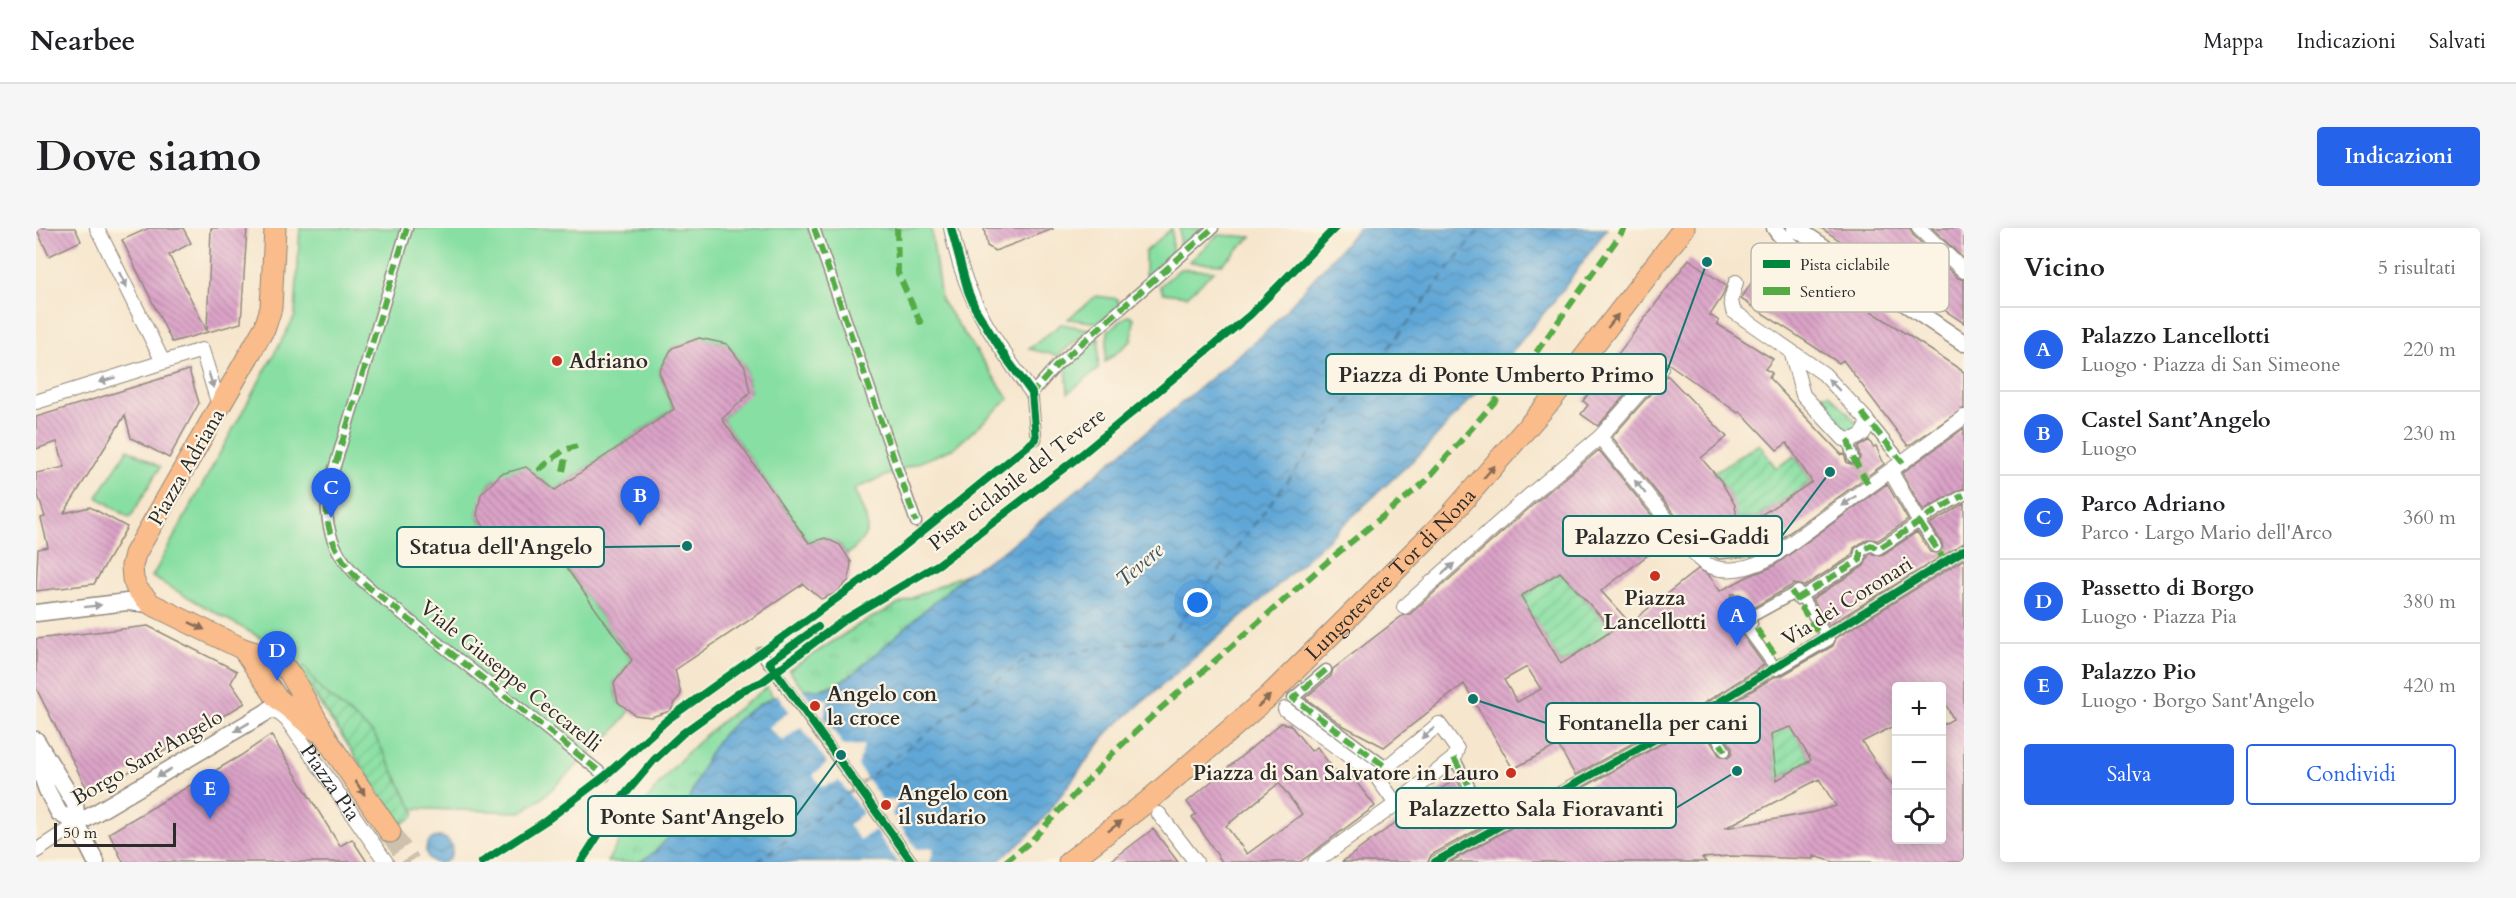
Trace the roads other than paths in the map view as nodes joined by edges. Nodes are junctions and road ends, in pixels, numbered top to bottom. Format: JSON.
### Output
{"nodes":[{"id":1,"x":97,"y":228,"type":"edge"},
{"id":2,"x":275,"y":228,"type":"edge"},
{"id":3,"x":407,"y":228,"type":"edge"},
{"id":4,"x":814,"y":228,"type":"edge"},
{"id":5,"x":951,"y":228,"type":"edge"},
{"id":6,"x":1213,"y":228,"type":"edge"},
{"id":7,"x":1684,"y":228,"type":"edge"},
{"id":8,"x":1919,"y":228,"type":"edge"},
{"id":9,"x":1783,"y":230,"type":"edge"},
{"id":10,"x":1809,"y":243,"type":"edge"},
{"id":11,"x":1935,"y":243,"type":"edge"},
{"id":12,"x":1949,"y":257,"type":"edge"},
{"id":13,"x":1964,"y":271,"type":"edge"},
{"id":14,"x":1734,"y":286,"type":"dead end"},
{"id":15,"x":1917,"y":312,"type":"edge"},
{"id":16,"x":1964,"y":344,"type":"edge"},
{"id":17,"x":1791,"y":351,"type":"junction"},
{"id":18,"x":163,"y":362,"type":"junction"},
{"id":19,"x":1661,"y":368,"type":"dead end"},
{"id":20,"x":1032,"y":393,"type":"junction"},
{"id":21,"x":36,"y":402,"type":"edge"},
{"id":22,"x":220,"y":409,"type":"junction"},
{"id":23,"x":1862,"y":413,"type":"junction"},
{"id":24,"x":1964,"y":417,"type":"edge"},
{"id":25,"x":1600,"y":437,"type":"junction"},
{"id":26,"x":1036,"y":439,"type":"dead end"},
{"id":27,"x":1848,"y":440,"type":"junction"},
{"id":28,"x":1853,"y":458,"type":"tunnel mouth"},
{"id":29,"x":1903,"y":463,"type":"junction"},
{"id":30,"x":1891,"y":472,"type":"junction"},
{"id":31,"x":1964,"y":495,"type":"edge"},
{"id":32,"x":916,"y":522,"type":"dead end"},
{"id":33,"x":1920,"y":523,"type":"junction"},
{"id":34,"x":1964,"y":550,"type":"edge"},
{"id":35,"x":1941,"y":555,"type":"junction"},
{"id":36,"x":1795,"y":595,"type":"junction"},
{"id":37,"x":1736,"y":600,"type":"dead end"},
{"id":38,"x":151,"y":604,"type":"junction"},
{"id":39,"x":1404,"y":607,"type":"dead end"},
{"id":40,"x":36,"y":613,"type":"edge"},
{"id":41,"x":1749,"y":618,"type":"junction"},
{"id":42,"x":1824,"y":637,"type":"junction"},
{"id":43,"x":243,"y":649,"type":"junction"},
{"id":44,"x":761,"y":652,"type":"dead end"},
{"id":45,"x":1778,"y":665,"type":"junction"},
{"id":46,"x":1326,"y":670,"type":"dead end"},
{"id":47,"x":289,"y":673,"type":"joint"},
{"id":48,"x":270,"y":695,"type":"junction"},
{"id":49,"x":1289,"y":704,"type":"junction"},
{"id":50,"x":1702,"y":713,"type":"junction"},
{"id":51,"x":36,"y":740,"type":"edge"},
{"id":52,"x":330,"y":744,"type":"junction"},
{"id":53,"x":1725,"y":752,"type":"dead end"},
{"id":54,"x":1455,"y":758,"type":"junction"},
{"id":55,"x":36,"y":759,"type":"edge"},
{"id":56,"x":1381,"y":771,"type":"junction"},
{"id":57,"x":605,"y":776,"type":"dead end"},
{"id":58,"x":1391,"y":807,"type":"junction"},
{"id":59,"x":1159,"y":814,"type":"dead end"},
{"id":60,"x":77,"y":824,"type":"junction"},
{"id":61,"x":1492,"y":829,"type":"junction"},
{"id":62,"x":390,"y":832,"type":"tunnel mouth"},
{"id":63,"x":36,"y":851,"type":"edge"},
{"id":64,"x":96,"y":862,"type":"edge"},
{"id":65,"x":386,"y":862,"type":"edge"},
{"id":66,"x":912,"y":862,"type":"edge"},
{"id":67,"x":1069,"y":862,"type":"edge"},
{"id":68,"x":1196,"y":862,"type":"edge"},
{"id":69,"x":1315,"y":862,"type":"edge"},
{"id":70,"x":1436,"y":862,"type":"edge"}],
"edges":[{"from":1,"to":18,"type":"street","one_way":true},
{"from":2,"to":22,"type":"main road","name":"Piazza Adriana"},
{"from":3,"to":57,"type":"street","name":"Viale Giuseppe Ceccarelli"},
{"from":4,"to":32,"type":"street"},
{"from":5,"to":20,"type":"street"},
{"from":6,"to":20,"type":"street"},
{"from":67,"to":7,"type":"main road","name":"Lungotevere Tor di Nona","one_way":true},
{"from":8,"to":11,"type":"street"},
{"from":9,"to":10,"type":"street"},
{"from":12,"to":13,"type":"street"},
{"from":14,"to":17,"type":"street"},
{"from":15,"to":16,"type":"street"},
{"from":23,"to":17,"type":"street","one_way":true},
{"from":17,"to":27,"type":"street"},
{"from":18,"to":21,"type":"street","one_way":true},
{"from":18,"to":22,"type":"street","one_way":true},
{"from":19,"to":25,"type":"street"},
{"from":20,"to":26,"type":"street"},
{"from":22,"to":38,"type":"main road","name":"Piazza Adriana"},
{"from":23,"to":27,"type":"street"},
{"from":23,"to":29,"type":"street"},
{"from":24,"to":29,"type":"street"},
{"from":30,"to":25,"type":"street","one_way":true},
{"from":39,"to":25,"type":"street","one_way":true},
{"from":27,"to":28,"type":"street"},
{"from":29,"to":30,"type":"street"},
{"from":30,"to":33,"type":"street"},
{"from":31,"to":33,"type":"street"},
{"from":33,"to":35,"type":"street"},
{"from":33,"to":36,"type":"street"},
{"from":34,"to":35,"type":"street","name":"Via dei Coronari"},
{"from":35,"to":42,"type":"street","name":"Via dei Coronari"},
{"from":36,"to":41,"type":"street"},
{"from":36,"to":42,"type":"street"},
{"from":37,"to":41,"type":"street"},
{"from":40,"to":38,"type":"street","one_way":true},
{"from":38,"to":43,"type":"main road","name":"Piazza Adriana","one_way":true},
{"from":41,"to":45,"type":"street"},
{"from":42,"to":45,"type":"street","name":"Via dei Coronari"},
{"from":43,"to":47,"type":"main road","name":"Piazza Adriana"},
{"from":43,"to":48,"type":"main road","name":"Piazza Adriana"},
{"from":44,"to":66,"type":"street"},
{"from":45,"to":50,"type":"street","name":"Via dei Coronari"},
{"from":46,"to":49,"type":"street"},
{"from":47,"to":52,"type":"main road","name":"Piazza Pia"},
{"from":48,"to":52,"type":"main road","name":"Piazza Pia"},
{"from":48,"to":60,"type":"street","name":"Borgo Sant'Angelo","one_way":true},
{"from":48,"to":65,"type":"street","name":"Piazza Pia"},
{"from":49,"to":56,"type":"street"},
{"from":49,"to":56,"type":"street"},
{"from":50,"to":53,"type":"street"},
{"from":50,"to":61,"type":"street","name":"Via dei Coronari"},
{"from":51,"to":60,"type":"street"},
{"from":52,"to":62,"type":"main road","name":"Piazza Pia","one_way":true},
{"from":54,"to":56,"type":"street","one_way":true},
{"from":54,"to":58,"type":"street"},
{"from":54,"to":61,"type":"street"},
{"from":55,"to":60,"type":"street"},
{"from":56,"to":58,"type":"street"},
{"from":58,"to":69,"type":"street"},
{"from":59,"to":68,"type":"street"},
{"from":60,"to":63,"type":"street","name":"Borgo Sant'Angelo"},
{"from":60,"to":64,"type":"street"},
{"from":61,"to":70,"type":"street","name":"Via dei Coronari"}]}
